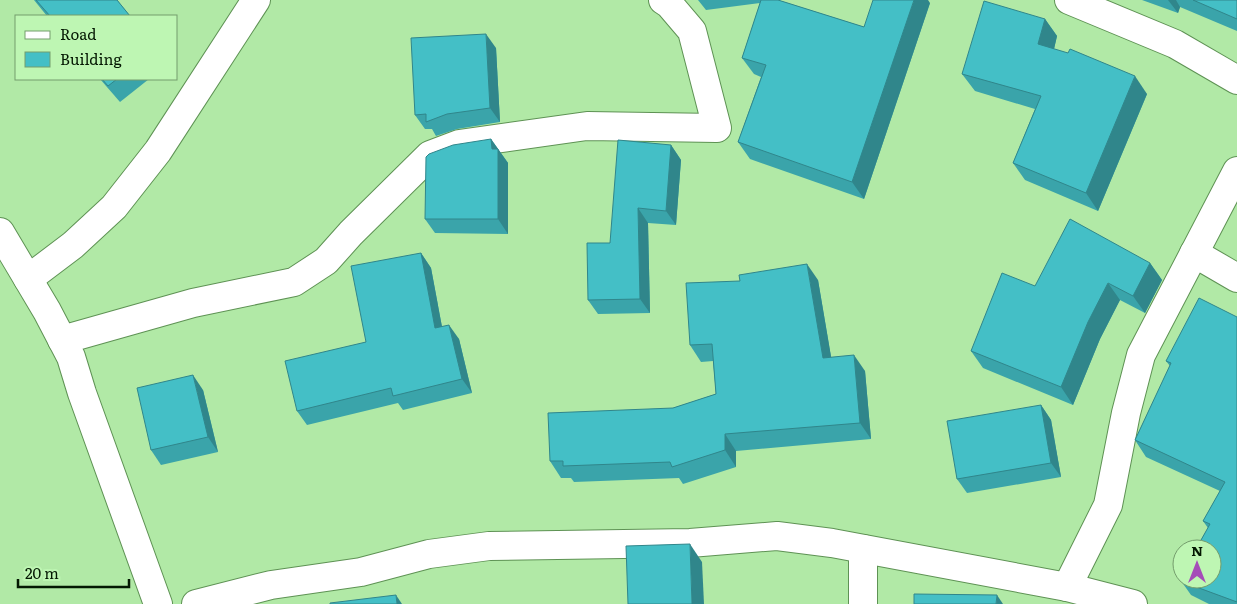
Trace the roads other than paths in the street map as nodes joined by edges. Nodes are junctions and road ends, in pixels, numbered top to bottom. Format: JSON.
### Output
{"nodes":[{"id":1,"x":256,"y":0,"type":"edge"},
{"id":2,"x":663,"y":0,"type":"edge"},
{"id":3,"x":1069,"y":0,"type":"edge"},
{"id":4,"x":1237,"y":80,"type":"edge"},
{"id":5,"x":1237,"y":171,"type":"edge"},
{"id":6,"x":0,"y":232,"type":"edge"},
{"id":7,"x":1194,"y":253,"type":"junction"},
{"id":8,"x":1237,"y":278,"type":"edge"},
{"id":9,"x":28,"y":279,"type":"junction"},
{"id":10,"x":62,"y":340,"type":"junction"},
{"id":11,"x":863,"y":549,"type":"junction"},
{"id":12,"x":1067,"y":587,"type":"junction"},
{"id":13,"x":158,"y":604,"type":"edge"},
{"id":14,"x":196,"y":604,"type":"edge"},
{"id":15,"x":863,"y":604,"type":"edge"},
{"id":16,"x":1133,"y":604,"type":"edge"}],
"edges":[{"from":1,"to":9,"type":"street"},
{"from":2,"to":10,"type":"street"},
{"from":3,"to":4,"type":"street"},
{"from":5,"to":7,"type":"street"},
{"from":6,"to":9,"type":"street"},
{"from":7,"to":8,"type":"street"},
{"from":7,"to":12,"type":"street"},
{"from":9,"to":10,"type":"street"},
{"from":10,"to":13,"type":"street"},
{"from":11,"to":12,"type":"street"},
{"from":11,"to":14,"type":"street"},
{"from":11,"to":15,"type":"street"},
{"from":12,"to":16,"type":"street"}]}
